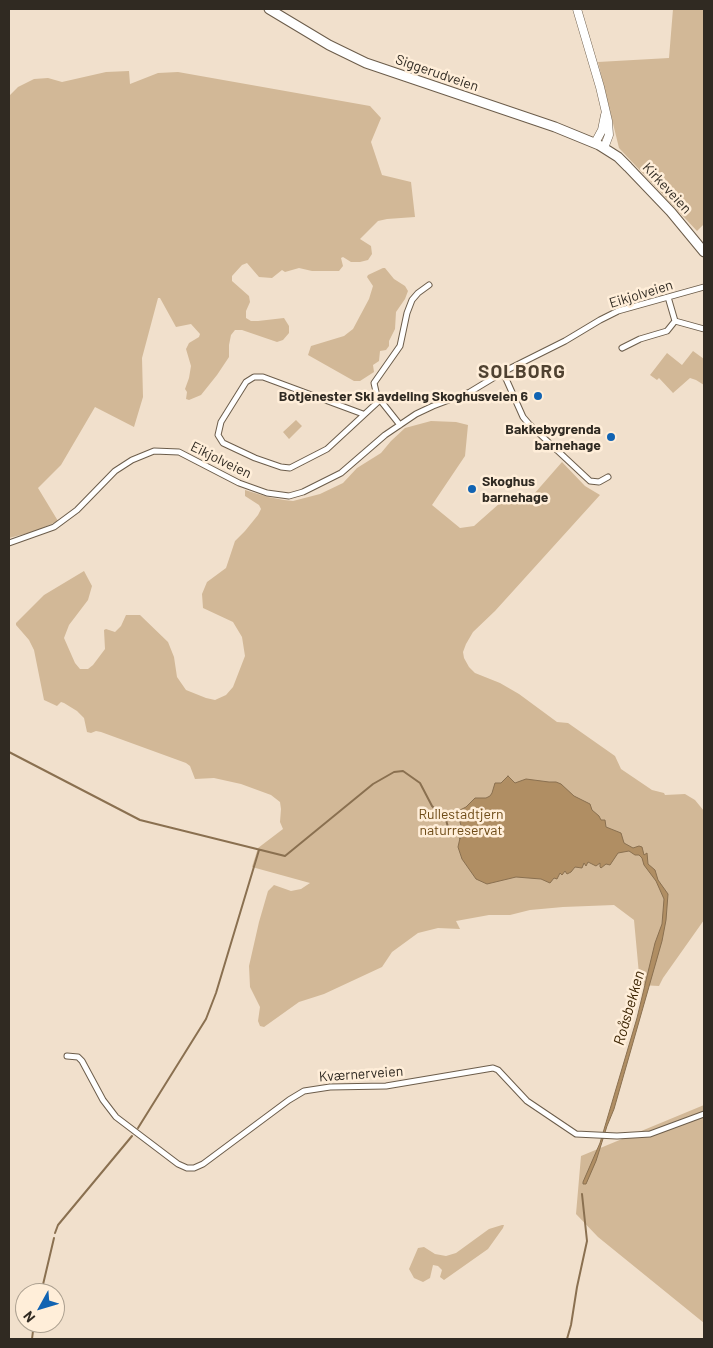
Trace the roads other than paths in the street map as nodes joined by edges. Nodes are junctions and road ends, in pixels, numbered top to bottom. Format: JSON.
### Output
{"nodes":[{"id":1,"x":269,"y":9,"type":"edge"},
{"id":2,"x":577,"y":9,"type":"edge"},
{"id":3,"x":599,"y":145,"type":"junction"},
{"id":4,"x":704,"y":252,"type":"edge"},
{"id":5,"x":429,"y":285,"type":"dead end"},
{"id":6,"x":704,"y":287,"type":"edge"},
{"id":7,"x":668,"y":296,"type":"junction"},
{"id":8,"x":676,"y":321,"type":"junction"},
{"id":9,"x":704,"y":329,"type":"edge"},
{"id":10,"x":622,"y":348,"type":"dead end"},
{"id":11,"x":503,"y":372,"type":"junction"},
{"id":12,"x":380,"y":400,"type":"junction"},
{"id":13,"x":363,"y":414,"type":"junction"},
{"id":14,"x":400,"y":424,"type":"junction"},
{"id":15,"x":608,"y":477,"type":"dead end"},
{"id":16,"x":9,"y":543,"type":"edge"},
{"id":17,"x":67,"y":1056,"type":"dead end"},
{"id":18,"x":704,"y":1114,"type":"edge"}],
"edges":[{"from":1,"to":3,"type":"main road","name":"Siggerudveien"},
{"from":2,"to":3,"type":"main road"},
{"from":3,"to":4,"type":"main road","name":"Kirkeveien"},
{"from":5,"to":12,"type":"street"},
{"from":6,"to":7,"type":"street","name":"Eikjolveien"},
{"from":7,"to":8,"type":"street"},
{"from":7,"to":11,"type":"street","name":"Eikjolveien"},
{"from":8,"to":9,"type":"street"},
{"from":8,"to":10,"type":"street"},
{"from":11,"to":14,"type":"street","name":"Eikjolveien"},
{"from":11,"to":15,"type":"street"},
{"from":12,"to":13,"type":"street"},
{"from":12,"to":14,"type":"street"},
{"from":13,"to":13,"type":"street"},
{"from":14,"to":16,"type":"street","name":"Eikjolveien"},
{"from":17,"to":18,"type":"street","name":"Kværnerveien"}]}
